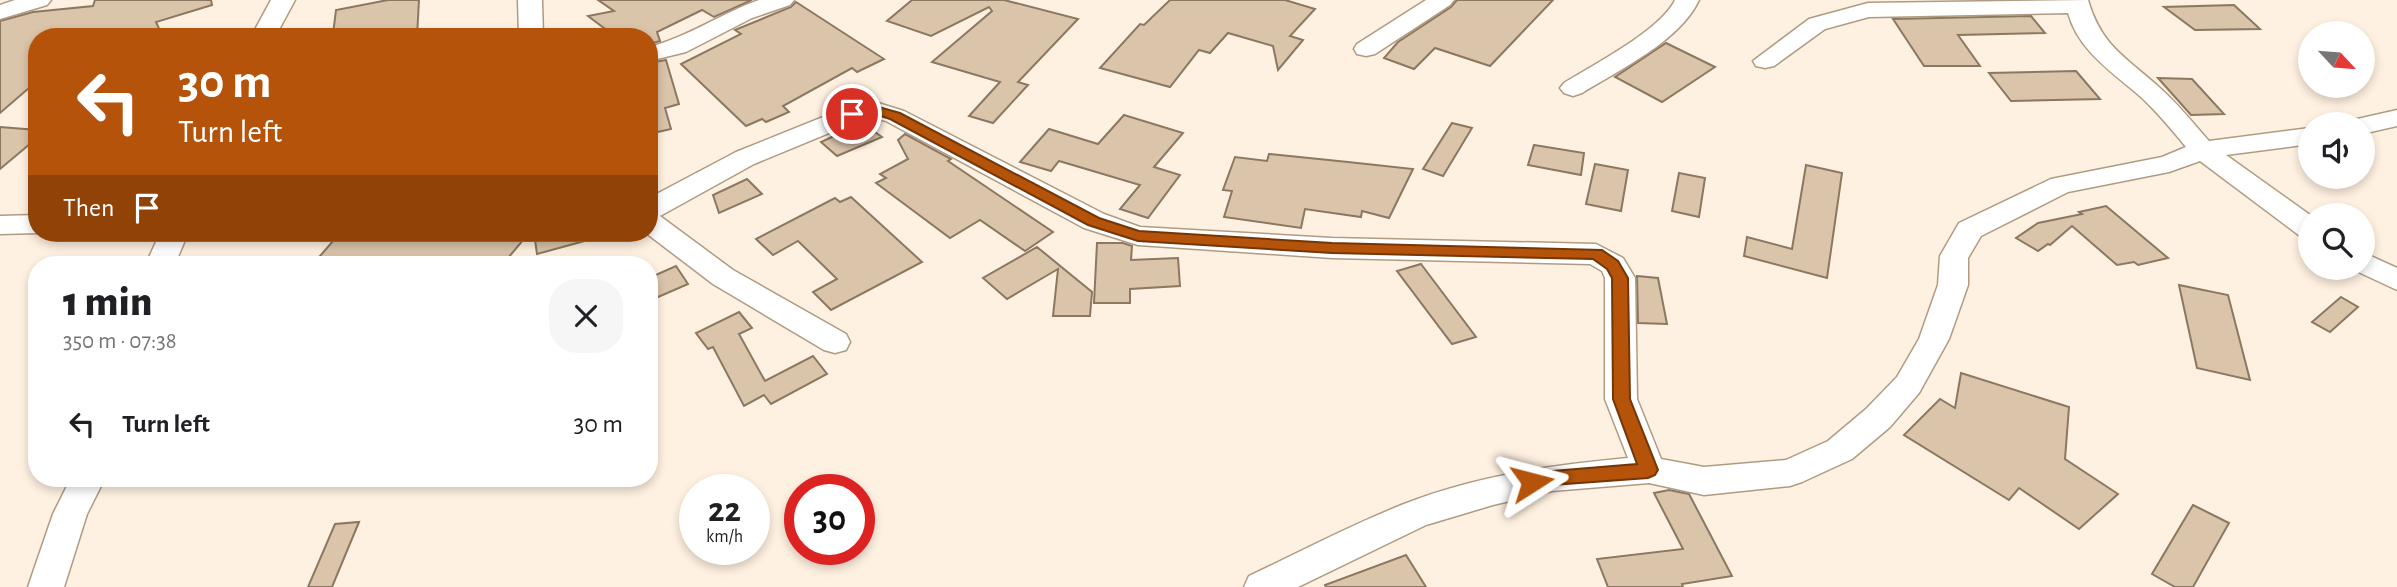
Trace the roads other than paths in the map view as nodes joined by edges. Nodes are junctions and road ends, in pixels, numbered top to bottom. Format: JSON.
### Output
{"nodes":[{"id":1,"x":39,"y":0,"type":"edge"},
{"id":2,"x":283,"y":0,"type":"edge"},
{"id":3,"x":530,"y":0,"type":"edge"},
{"id":4,"x":782,"y":0,"type":"edge"},
{"id":5,"x":1442,"y":0,"type":"edge"},
{"id":6,"x":1687,"y":0,"type":"edge"},
{"id":7,"x":2077,"y":3,"type":"edge"},
{"id":8,"x":0,"y":12,"type":"edge"},
{"id":9,"x":268,"y":28,"type":"edge"},
{"id":10,"x":531,"y":28,"type":"edge"},
{"id":11,"x":1366,"y":48,"type":"dead end"},
{"id":12,"x":658,"y":52,"type":"edge"},
{"id":13,"x":1765,"y":61,"type":"dead end"},
{"id":14,"x":1573,"y":88,"type":"dead end"},
{"id":15,"x":2397,"y":118,"type":"edge"},
{"id":16,"x":2375,"y":123,"type":"edge"},
{"id":17,"x":2298,"y":138,"type":"edge"},
{"id":18,"x":2202,"y":150,"type":"junction"},
{"id":19,"x":658,"y":205,"type":"edge"},
{"id":20,"x":2298,"y":220,"type":"edge"},
{"id":21,"x":28,"y":224,"type":"edge"},
{"id":22,"x":0,"y":225,"type":"edge"},
{"id":23,"x":658,"y":228,"type":"edge"},
{"id":24,"x":2375,"y":269,"type":"edge"},
{"id":25,"x":2397,"y":280,"type":"edge"},
{"id":26,"x":835,"y":342,"type":"dead end"},
{"id":27,"x":1648,"y":470,"type":"junction"},
{"id":28,"x":84,"y":487,"type":"edge"},
{"id":29,"x":46,"y":587,"type":"edge"},
{"id":30,"x":1262,"y":587,"type":"edge"}],
"edges":[{"from":1,"to":8,"type":"street"},
{"from":2,"to":9,"type":"street"},
{"from":3,"to":10,"type":"street"},
{"from":4,"to":12,"type":"street"},
{"from":5,"to":11,"type":"street"},
{"from":6,"to":14,"type":"street"},
{"from":7,"to":13,"type":"street"},
{"from":7,"to":18,"type":"street"},
{"from":15,"to":16,"type":"street"},
{"from":17,"to":18,"type":"street"},
{"from":18,"to":20,"type":"street"},
{"from":18,"to":27,"type":"street"},
{"from":19,"to":27,"type":"street"},
{"from":21,"to":22,"type":"street"},
{"from":23,"to":26,"type":"street"},
{"from":24,"to":25,"type":"street"},
{"from":27,"to":30,"type":"street"},
{"from":28,"to":29,"type":"street"}]}
